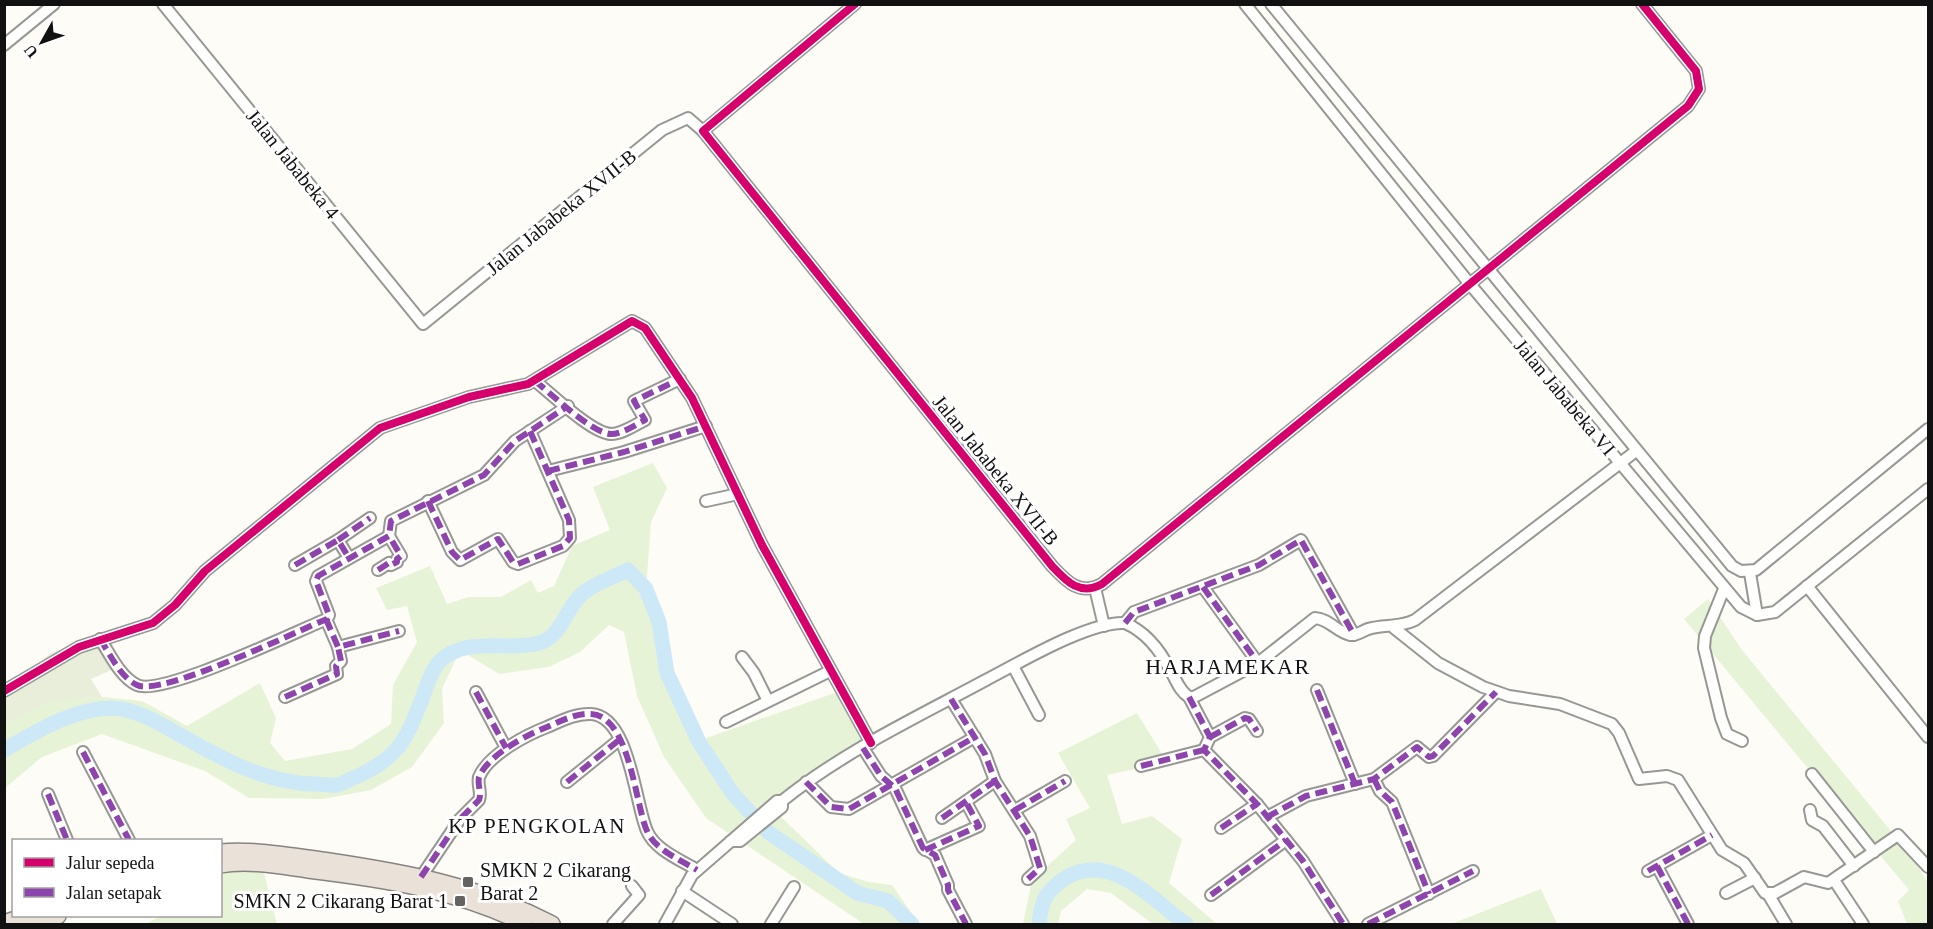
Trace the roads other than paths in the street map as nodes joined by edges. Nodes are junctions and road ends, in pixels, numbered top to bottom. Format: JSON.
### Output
{"nodes":[{"id":1,"x":54,"y":4,"type":"edge"},
{"id":2,"x":163,"y":4,"type":"edge"},
{"id":3,"x":855,"y":4,"type":"edge"},
{"id":4,"x":1245,"y":4,"type":"edge"},
{"id":5,"x":1271,"y":4,"type":"edge"},
{"id":6,"x":1642,"y":4,"type":"edge"},
{"id":7,"x":4,"y":45,"type":"edge"},
{"id":8,"x":703,"y":131,"type":"junction"},
{"id":9,"x":1487,"y":268,"type":"junction"},
{"id":10,"x":1469,"y":283,"type":"junction"},
{"id":11,"x":423,"y":324,"type":"joint"},
{"id":12,"x":680,"y":380,"type":"junction"},
{"id":13,"x":535,"y":381,"type":"junction"},
{"id":14,"x":568,"y":406,"type":"junction"},
{"id":15,"x":706,"y":426,"type":"junction"},
{"id":16,"x":1929,"y":429,"type":"edge"},
{"id":17,"x":530,"y":431,"type":"junction"},
{"id":18,"x":1636,"y":451,"type":"junction"},
{"id":19,"x":1620,"y":464,"type":"junction"},
{"id":20,"x":548,"y":471,"type":"junction"},
{"id":21,"x":1929,"y":489,"type":"edge"},
{"id":22,"x":738,"y":494,"type":"junction"},
{"id":23,"x":428,"y":501,"type":"junction"},
{"id":24,"x":706,"y":501,"type":"dead end"},
{"id":25,"x":370,"y":518,"type":"dead end"},
{"id":26,"x":389,"y":536,"type":"junction"},
{"id":27,"x":338,"y":540,"type":"junction"},
{"id":28,"x":349,"y":558,"type":"junction"},
{"id":29,"x":295,"y":565,"type":"dead end"},
{"id":30,"x":378,"y":570,"type":"dead end"},
{"id":31,"x":1750,"y":573,"type":"junction"},
{"id":32,"x":1807,"y":586,"type":"junction"},
{"id":33,"x":1203,"y":587,"type":"junction"},
{"id":34,"x":1095,"y":588,"type":"junction"},
{"id":35,"x":1724,"y":589,"type":"junction"},
{"id":36,"x":1757,"y":615,"type":"junction"},
{"id":37,"x":326,"y":619,"type":"junction"},
{"id":38,"x":1125,"y":623,"type":"junction"},
{"id":39,"x":1104,"y":626,"type":"junction"},
{"id":40,"x":1394,"y":627,"type":"junction"},
{"id":41,"x":399,"y":631,"type":"dead end"},
{"id":42,"x":1354,"y":635,"type":"junction"},
{"id":43,"x":100,"y":639,"type":"junction"},
{"id":44,"x":338,"y":647,"type":"junction"},
{"id":45,"x":742,"y":657,"type":"dead end"},
{"id":46,"x":1258,"y":663,"type":"junction"},
{"id":47,"x":1013,"y":666,"type":"junction"},
{"id":48,"x":830,"y":671,"type":"junction"},
{"id":49,"x":1317,"y":690,"type":"dead end"},
{"id":50,"x":4,"y":691,"type":"edge"},
{"id":51,"x":476,"y":692,"type":"dead end"},
{"id":52,"x":1496,"y":692,"type":"junction"},
{"id":53,"x":1189,"y":697,"type":"junction"},
{"id":54,"x":285,"y":698,"type":"dead end"},
{"id":55,"x":951,"y":699,"type":"junction"},
{"id":56,"x":768,"y":701,"type":"junction"},
{"id":57,"x":1039,"y":715,"type":"dead end"},
{"id":58,"x":726,"y":722,"type":"dead end"},
{"id":59,"x":1257,"y":731,"type":"dead end"},
{"id":60,"x":975,"y":737,"type":"junction"},
{"id":61,"x":1929,"y":737,"type":"edge"},
{"id":62,"x":1210,"y":738,"type":"junction"},
{"id":63,"x":619,"y":740,"type":"junction"},
{"id":64,"x":1742,"y":741,"type":"dead end"},
{"id":65,"x":867,"y":745,"type":"junction"},
{"id":66,"x":506,"y":748,"type":"junction"},
{"id":67,"x":1204,"y":750,"type":"junction"},
{"id":68,"x":83,"y":752,"type":"dead end"},
{"id":69,"x":1141,"y":766,"type":"dead end"},
{"id":70,"x":1812,"y":774,"type":"dead end"},
{"id":71,"x":1374,"y":779,"type":"junction"},
{"id":72,"x":995,"y":781,"type":"junction"},
{"id":73,"x":1065,"y":781,"type":"dead end"},
{"id":74,"x":567,"y":782,"type":"dead end"},
{"id":75,"x":806,"y":782,"type":"junction"},
{"id":76,"x":891,"y":784,"type":"junction"},
{"id":77,"x":1355,"y":784,"type":"junction"},
{"id":78,"x":48,"y":794,"type":"dead end"},
{"id":79,"x":966,"y":802,"type":"junction"},
{"id":80,"x":1257,"y":804,"type":"junction"},
{"id":81,"x":1015,"y":810,"type":"junction"},
{"id":82,"x":1810,"y":810,"type":"dead end"},
{"id":83,"x":1267,"y":817,"type":"junction"},
{"id":84,"x":942,"y":818,"type":"dead end"},
{"id":85,"x":1221,"y":828,"type":"dead end"},
{"id":86,"x":1712,"y":835,"type":"junction"},
{"id":87,"x":67,"y":839,"type":"edge"},
{"id":88,"x":128,"y":839,"type":"edge"},
{"id":89,"x":1286,"y":840,"type":"junction"},
{"id":90,"x":925,"y":850,"type":"junction"},
{"id":91,"x":1875,"y":851,"type":"junction"},
{"id":92,"x":222,"y":852,"type":"edge"},
{"id":93,"x":222,"y":865,"type":"edge"},
{"id":94,"x":1854,"y":866,"type":"junction"},
{"id":95,"x":1929,"y":867,"type":"edge"},
{"id":96,"x":697,"y":870,"type":"junction"},
{"id":97,"x":1473,"y":871,"type":"dead end"},
{"id":98,"x":421,"y":877,"type":"junction"},
{"id":99,"x":1755,"y":878,"type":"junction"},
{"id":100,"x":1028,"y":879,"type":"dead end"},
{"id":101,"x":1834,"y":880,"type":"junction"},
{"id":102,"x":632,"y":886,"type":"dead end"},
{"id":103,"x":794,"y":887,"type":"dead end"},
{"id":104,"x":682,"y":891,"type":"junction"},
{"id":105,"x":1726,"y":893,"type":"dead end"},
{"id":106,"x":1429,"y":894,"type":"junction"},
{"id":107,"x":1768,"y":894,"type":"junction"},
{"id":108,"x":1211,"y":895,"type":"dead end"},
{"id":109,"x":19,"y":917,"type":"edge"},
{"id":110,"x":52,"y":917,"type":"edge"},
{"id":111,"x":4,"y":923,"type":"edge"},
{"id":112,"x":33,"y":924,"type":"edge"},
{"id":113,"x":525,"y":924,"type":"edge"},
{"id":114,"x":552,"y":924,"type":"edge"},
{"id":115,"x":613,"y":924,"type":"edge"},
{"id":116,"x":665,"y":924,"type":"edge"},
{"id":117,"x":732,"y":924,"type":"edge"},
{"id":118,"x":771,"y":924,"type":"edge"},
{"id":119,"x":966,"y":924,"type":"edge"},
{"id":120,"x":1343,"y":924,"type":"edge"},
{"id":121,"x":1368,"y":924,"type":"edge"},
{"id":122,"x":1688,"y":924,"type":"edge"},
{"id":123,"x":1786,"y":924,"type":"edge"},
{"id":124,"x":1863,"y":924,"type":"edge"}],
"edges":[{"from":1,"to":7,"type":"street"},
{"from":2,"to":11,"type":"street","name":"Jalan Jababeka 4"},
{"from":3,"to":8,"type":"street"},
{"from":4,"to":10,"type":"street","name":"Jalan Jababeka VI"},
{"from":5,"to":9,"type":"street","name":"Jalan Jababeka VI"},
{"from":6,"to":9,"type":"street"},
{"from":8,"to":11,"type":"street","name":"Jalan Jababeka XVII-B"},
{"from":8,"to":34,"type":"street","name":"Jalan Jababeka XVII-B"},
{"from":9,"to":10,"type":"street"},
{"from":9,"to":18,"type":"street","name":"Jalan Jababeka VI"},
{"from":10,"to":19,"type":"street","name":"Jalan Jababeka VI"},
{"from":10,"to":34,"type":"street"},
{"from":12,"to":13,"type":"street"},
{"from":12,"to":14,"type":"street"},
{"from":12,"to":15,"type":"street"},
{"from":13,"to":14,"type":"street"},
{"from":13,"to":43,"type":"street"},
{"from":14,"to":17,"type":"street"},
{"from":15,"to":20,"type":"street"},
{"from":15,"to":22,"type":"street"},
{"from":16,"to":31,"type":"street"},
{"from":17,"to":20,"type":"street"},
{"from":17,"to":23,"type":"street"},
{"from":18,"to":19,"type":"street"},
{"from":18,"to":31,"type":"street","name":"Jalan Jababeka VI"},
{"from":19,"to":35,"type":"street","name":"Jalan Jababeka VI"},
{"from":19,"to":40,"type":"street"},
{"from":20,"to":23,"type":"street"},
{"from":21,"to":32,"type":"street"},
{"from":22,"to":24,"type":"street"},
{"from":22,"to":48,"type":"street"},
{"from":23,"to":26,"type":"street"},
{"from":25,"to":27,"type":"street"},
{"from":26,"to":28,"type":"street"},
{"from":26,"to":30,"type":"street"},
{"from":27,"to":28,"type":"street"},
{"from":27,"to":29,"type":"street"},
{"from":28,"to":37,"type":"street"},
{"from":31,"to":36,"type":"street"},
{"from":32,"to":36,"type":"street"},
{"from":32,"to":61,"type":"street"},
{"from":33,"to":38,"type":"street"},
{"from":33,"to":42,"type":"street"},
{"from":33,"to":46,"type":"street"},
{"from":34,"to":39,"type":"street"},
{"from":35,"to":36,"type":"street","name":"Jalan Jababeka VI"},
{"from":35,"to":64,"type":"street"},
{"from":37,"to":43,"type":"street"},
{"from":37,"to":44,"type":"street"},
{"from":38,"to":39,"type":"street"},
{"from":38,"to":53,"type":"street"},
{"from":39,"to":47,"type":"street"},
{"from":40,"to":42,"type":"street"},
{"from":40,"to":52,"type":"street"},
{"from":41,"to":44,"type":"street"},
{"from":42,"to":46,"type":"street"},
{"from":43,"to":50,"type":"street"},
{"from":44,"to":54,"type":"street"},
{"from":45,"to":56,"type":"street"},
{"from":46,"to":53,"type":"street"},
{"from":47,"to":55,"type":"street"},
{"from":47,"to":57,"type":"street"},
{"from":48,"to":56,"type":"street"},
{"from":48,"to":65,"type":"street"},
{"from":49,"to":77,"type":"street"},
{"from":51,"to":66,"type":"street"},
{"from":52,"to":71,"type":"street"},
{"from":52,"to":86,"type":"street"},
{"from":53,"to":62,"type":"street"},
{"from":55,"to":60,"type":"street"},
{"from":55,"to":65,"type":"street"},
{"from":56,"to":58,"type":"street"},
{"from":59,"to":62,"type":"street"},
{"from":60,"to":72,"type":"street"},
{"from":60,"to":76,"type":"street"},
{"from":62,"to":67,"type":"street"},
{"from":63,"to":66,"type":"street"},
{"from":63,"to":74,"type":"street"},
{"from":63,"to":96,"type":"street"},
{"from":65,"to":75,"type":"street"},
{"from":65,"to":76,"type":"street"},
{"from":66,"to":98,"type":"street"},
{"from":67,"to":69,"type":"street"},
{"from":67,"to":80,"type":"street"},
{"from":68,"to":88,"type":"street"},
{"from":70,"to":91,"type":"street"},
{"from":71,"to":77,"type":"street"},
{"from":71,"to":106,"type":"street"},
{"from":72,"to":79,"type":"street"},
{"from":72,"to":81,"type":"street"},
{"from":73,"to":81,"type":"street"},
{"from":75,"to":76,"type":"street"},
{"from":75,"to":96,"type":"street"},
{"from":76,"to":90,"type":"street"},
{"from":77,"to":83,"type":"street"},
{"from":78,"to":87,"type":"street"},
{"from":79,"to":84,"type":"street"},
{"from":79,"to":90,"type":"street"},
{"from":80,"to":83,"type":"street"},
{"from":80,"to":85,"type":"street"},
{"from":81,"to":100,"type":"street"},
{"from":82,"to":94,"type":"street"},
{"from":83,"to":89,"type":"street"},
{"from":86,"to":99,"type":"street"},
{"from":86,"to":122,"type":"street"},
{"from":89,"to":108,"type":"street"},
{"from":89,"to":120,"type":"street"},
{"from":90,"to":119,"type":"street"},
{"from":91,"to":94,"type":"street"},
{"from":91,"to":95,"type":"street"},
{"from":92,"to":98,"type":"highway"},
{"from":93,"to":113,"type":"highway"},
{"from":94,"to":101,"type":"street"},
{"from":96,"to":104,"type":"street"},
{"from":97,"to":106,"type":"street"},
{"from":98,"to":114,"type":"highway"},
{"from":99,"to":105,"type":"street"},
{"from":99,"to":107,"type":"street"},
{"from":101,"to":107,"type":"street"},
{"from":101,"to":124,"type":"street"},
{"from":102,"to":115,"type":"street"},
{"from":103,"to":118,"type":"street"},
{"from":104,"to":116,"type":"street"},
{"from":104,"to":117,"type":"street"},
{"from":106,"to":121,"type":"street"},
{"from":107,"to":123,"type":"street"},
{"from":109,"to":111,"type":"highway"},
{"from":110,"to":112,"type":"highway"}]}
